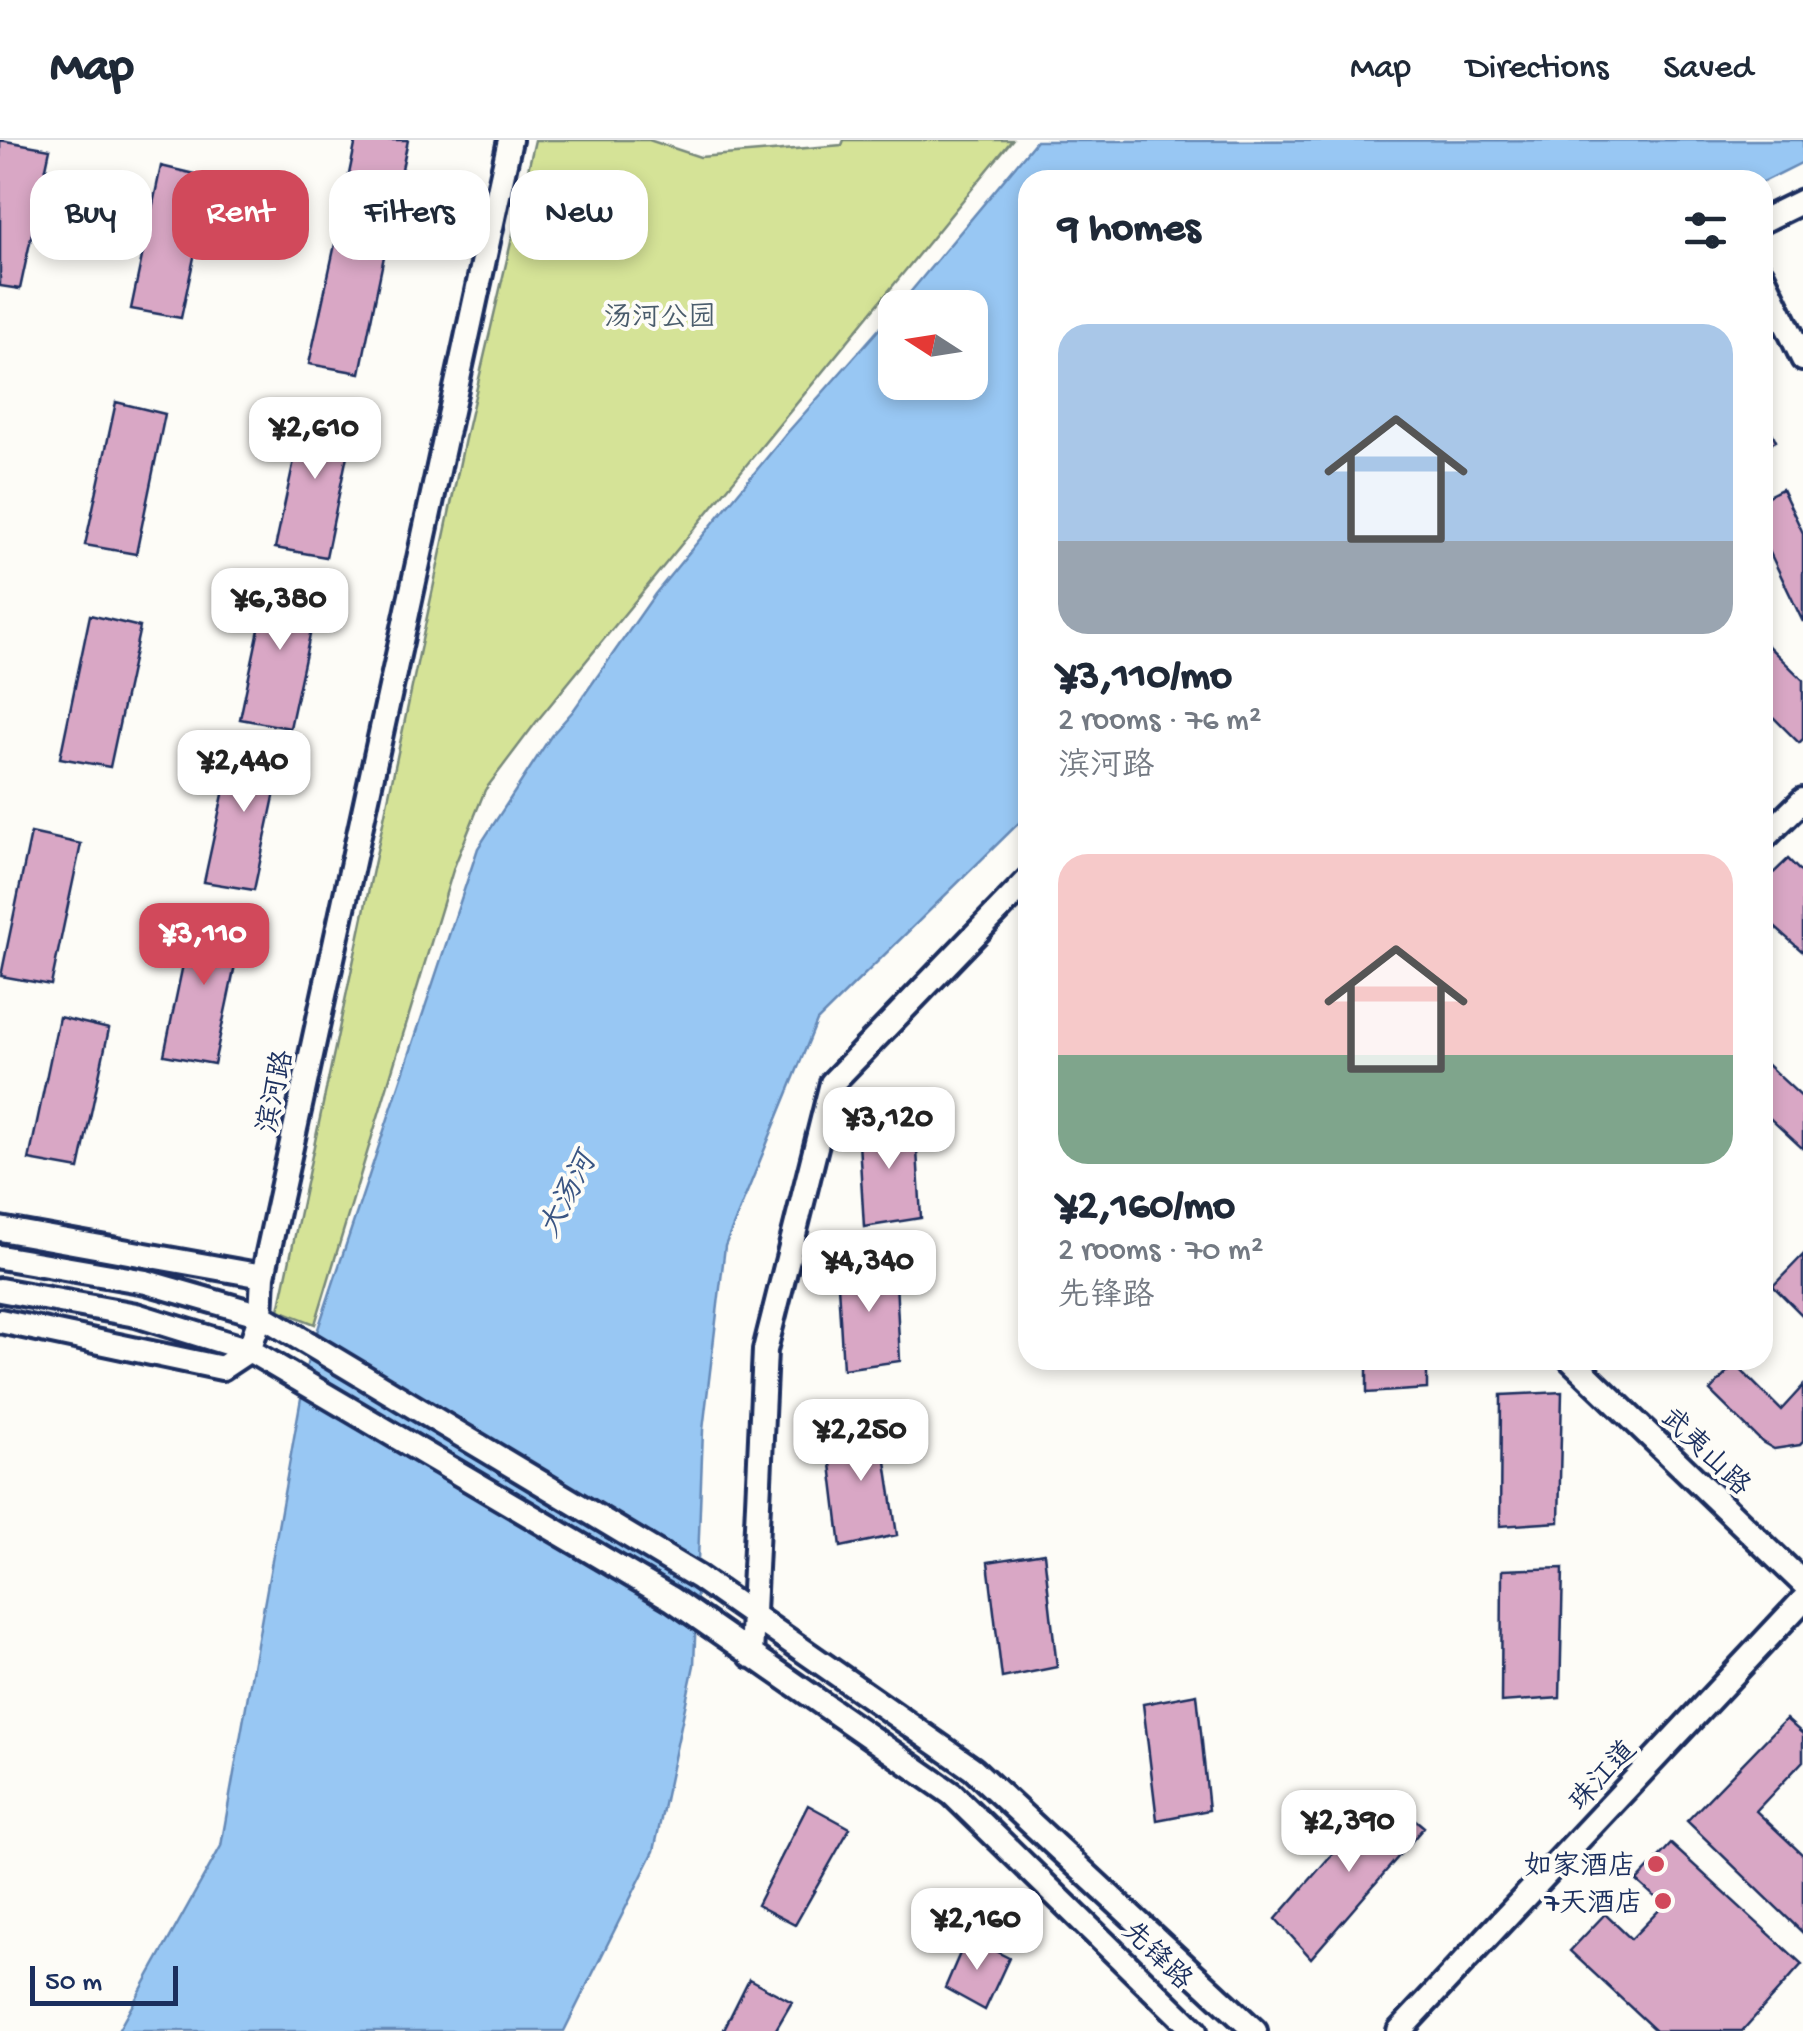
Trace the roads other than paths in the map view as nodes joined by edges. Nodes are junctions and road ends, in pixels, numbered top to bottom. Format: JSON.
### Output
{"nodes":[{"id":1,"x":510,"y":140,"type":"edge"},
{"id":2,"x":1803,"y":200,"type":"edge"},
{"id":3,"x":1773,"y":215,"type":"edge"},
{"id":4,"x":1773,"y":297,"type":"edge"},
{"id":5,"x":1803,"y":359,"type":"edge"},
{"id":6,"x":1803,"y":800,"type":"edge"},
{"id":7,"x":1773,"y":829,"type":"edge"},
{"id":8,"x":1018,"y":890,"type":"edge"},
{"id":9,"x":0,"y":1229,"type":"edge"},
{"id":10,"x":0,"y":1257,"type":"edge"},
{"id":11,"x":263,"y":1276,"type":"junction"},
{"id":12,"x":0,"y":1290,"type":"edge"},
{"id":13,"x":261,"y":1315,"type":"junction"},
{"id":14,"x":0,"y":1321,"type":"edge"},
{"id":15,"x":248,"y":1350,"type":"junction"},
{"id":16,"x":1580,"y":1370,"type":"edge"},
{"id":17,"x":1803,"y":1582,"type":"edge"},
{"id":18,"x":1803,"y":1600,"type":"edge"},
{"id":19,"x":755,"y":1617,"type":"junction"},
{"id":20,"x":751,"y":1656,"type":"junction"},
{"id":21,"x":1196,"y":2031,"type":"edge"},
{"id":22,"x":1255,"y":2031,"type":"edge"},
{"id":23,"x":1399,"y":2031,"type":"edge"}],
"edges":[{"from":1,"to":11,"type":"street","name":"滨河路"},
{"from":2,"to":3,"type":"street"},
{"from":4,"to":5,"type":"street"},
{"from":6,"to":7,"type":"street"},
{"from":8,"to":19,"type":"street"},
{"from":9,"to":11,"type":"street"},
{"from":10,"to":13,"type":"street"},
{"from":11,"to":13,"type":"street","name":"滨河路"},
{"from":12,"to":15,"type":"street","name":"先锋路"},
{"from":13,"to":15,"type":"street","name":"滨河路"},
{"from":13,"to":19,"type":"street"},
{"from":14,"to":15,"type":"street"},
{"from":15,"to":20,"type":"street","name":"先锋路"},
{"from":16,"to":17,"type":"street","name":"武夷山路"},
{"from":18,"to":23,"type":"street","name":"珠江道"},
{"from":19,"to":20,"type":"street"},
{"from":19,"to":22,"type":"street"},
{"from":20,"to":21,"type":"street","name":"先锋路"}]}
